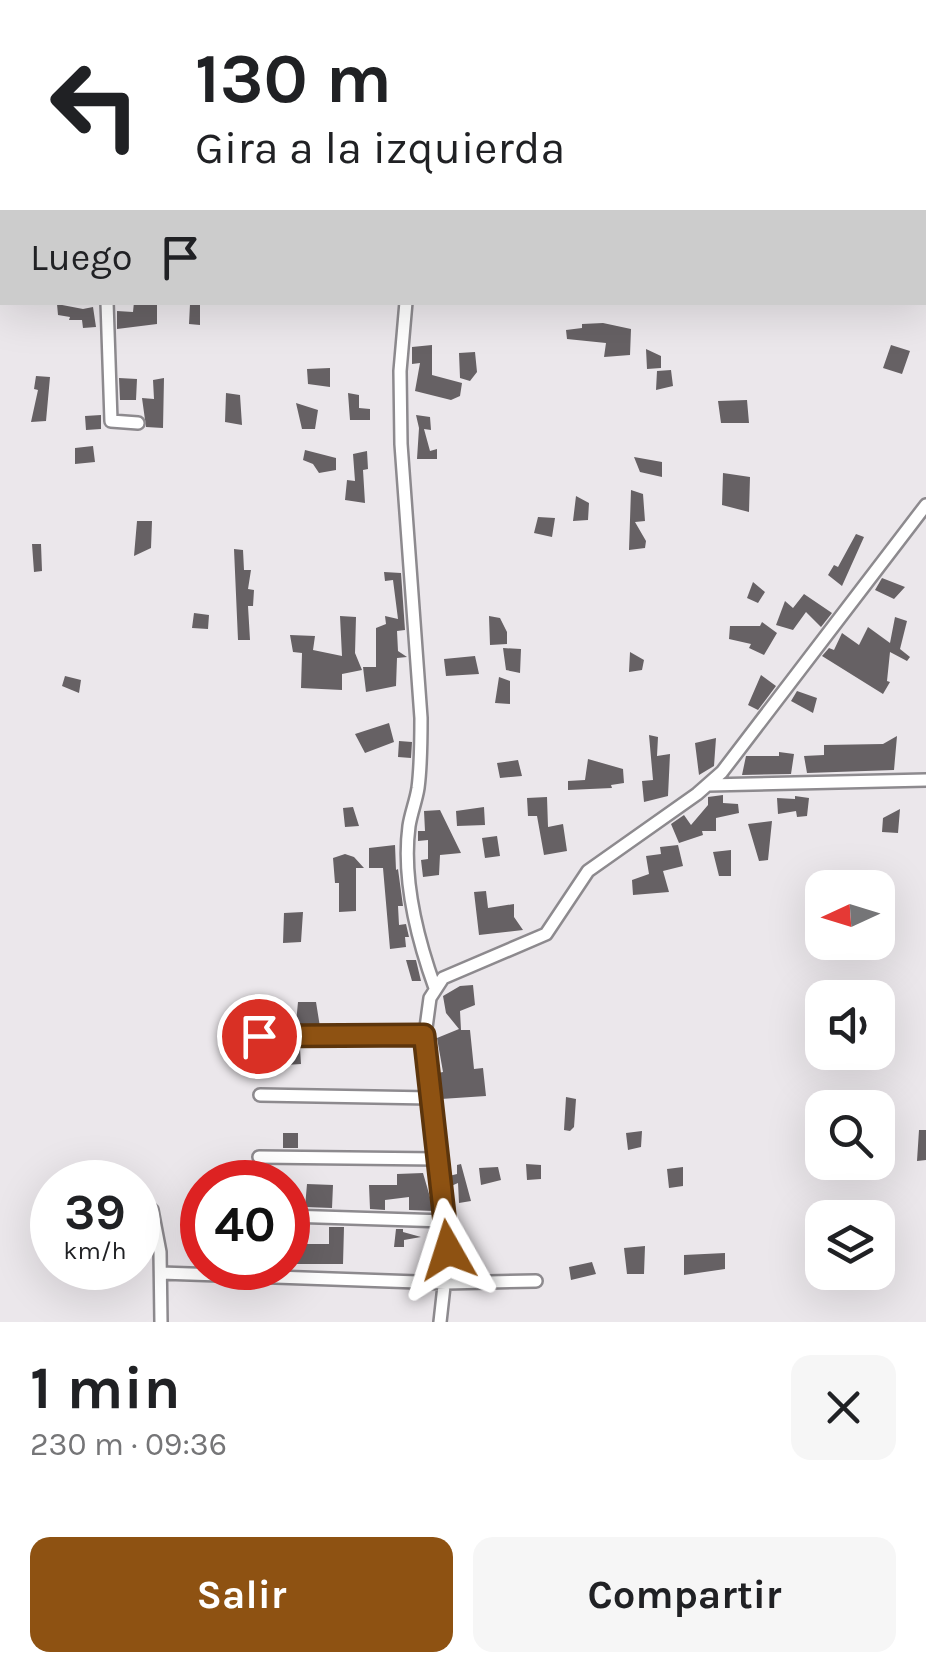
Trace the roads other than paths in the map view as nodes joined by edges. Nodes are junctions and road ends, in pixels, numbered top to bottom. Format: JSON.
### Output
{"nodes":[{"id":1,"x":107,"y":305,"type":"edge"},
{"id":2,"x":406,"y":305,"type":"edge"},
{"id":3,"x":138,"y":423,"type":"dead end"},
{"id":4,"x":926,"y":505,"type":"edge"},
{"id":5,"x":926,"y":780,"type":"edge"},
{"id":6,"x":708,"y":785,"type":"junction"},
{"id":7,"x":435,"y":988,"type":"junction"},
{"id":8,"x":424,"y":1035,"type":"junction"},
{"id":9,"x":259,"y":1036,"type":"dead end"},
{"id":10,"x":260,"y":1095,"type":"dead end"},
{"id":11,"x":431,"y":1098,"type":"junction"},
{"id":12,"x":258,"y":1157,"type":"dead end"},
{"id":13,"x":437,"y":1159,"type":"junction"},
{"id":14,"x":310,"y":1217,"type":"edge"},
{"id":15,"x":445,"y":1221,"type":"junction"},
{"id":16,"x":160,"y":1266,"type":"edge"},
{"id":17,"x":161,"y":1273,"type":"junction"},
{"id":18,"x":536,"y":1281,"type":"dead end"},
{"id":19,"x":446,"y":1283,"type":"junction"},
{"id":20,"x":161,"y":1322,"type":"edge"},
{"id":21,"x":440,"y":1322,"type":"edge"}],
"edges":[{"from":1,"to":3,"type":"street"},
{"from":2,"to":7,"type":"street"},
{"from":4,"to":6,"type":"street"},
{"from":5,"to":6,"type":"street"},
{"from":6,"to":7,"type":"street"},
{"from":7,"to":8,"type":"street"},
{"from":8,"to":9,"type":"street"},
{"from":8,"to":11,"type":"street"},
{"from":10,"to":11,"type":"street"},
{"from":11,"to":13,"type":"street"},
{"from":12,"to":13,"type":"street"},
{"from":13,"to":15,"type":"street"},
{"from":14,"to":15,"type":"street"},
{"from":15,"to":19,"type":"street"},
{"from":16,"to":17,"type":"street"},
{"from":17,"to":19,"type":"street"},
{"from":17,"to":20,"type":"street"},
{"from":18,"to":19,"type":"street"},
{"from":19,"to":21,"type":"street"}]}
